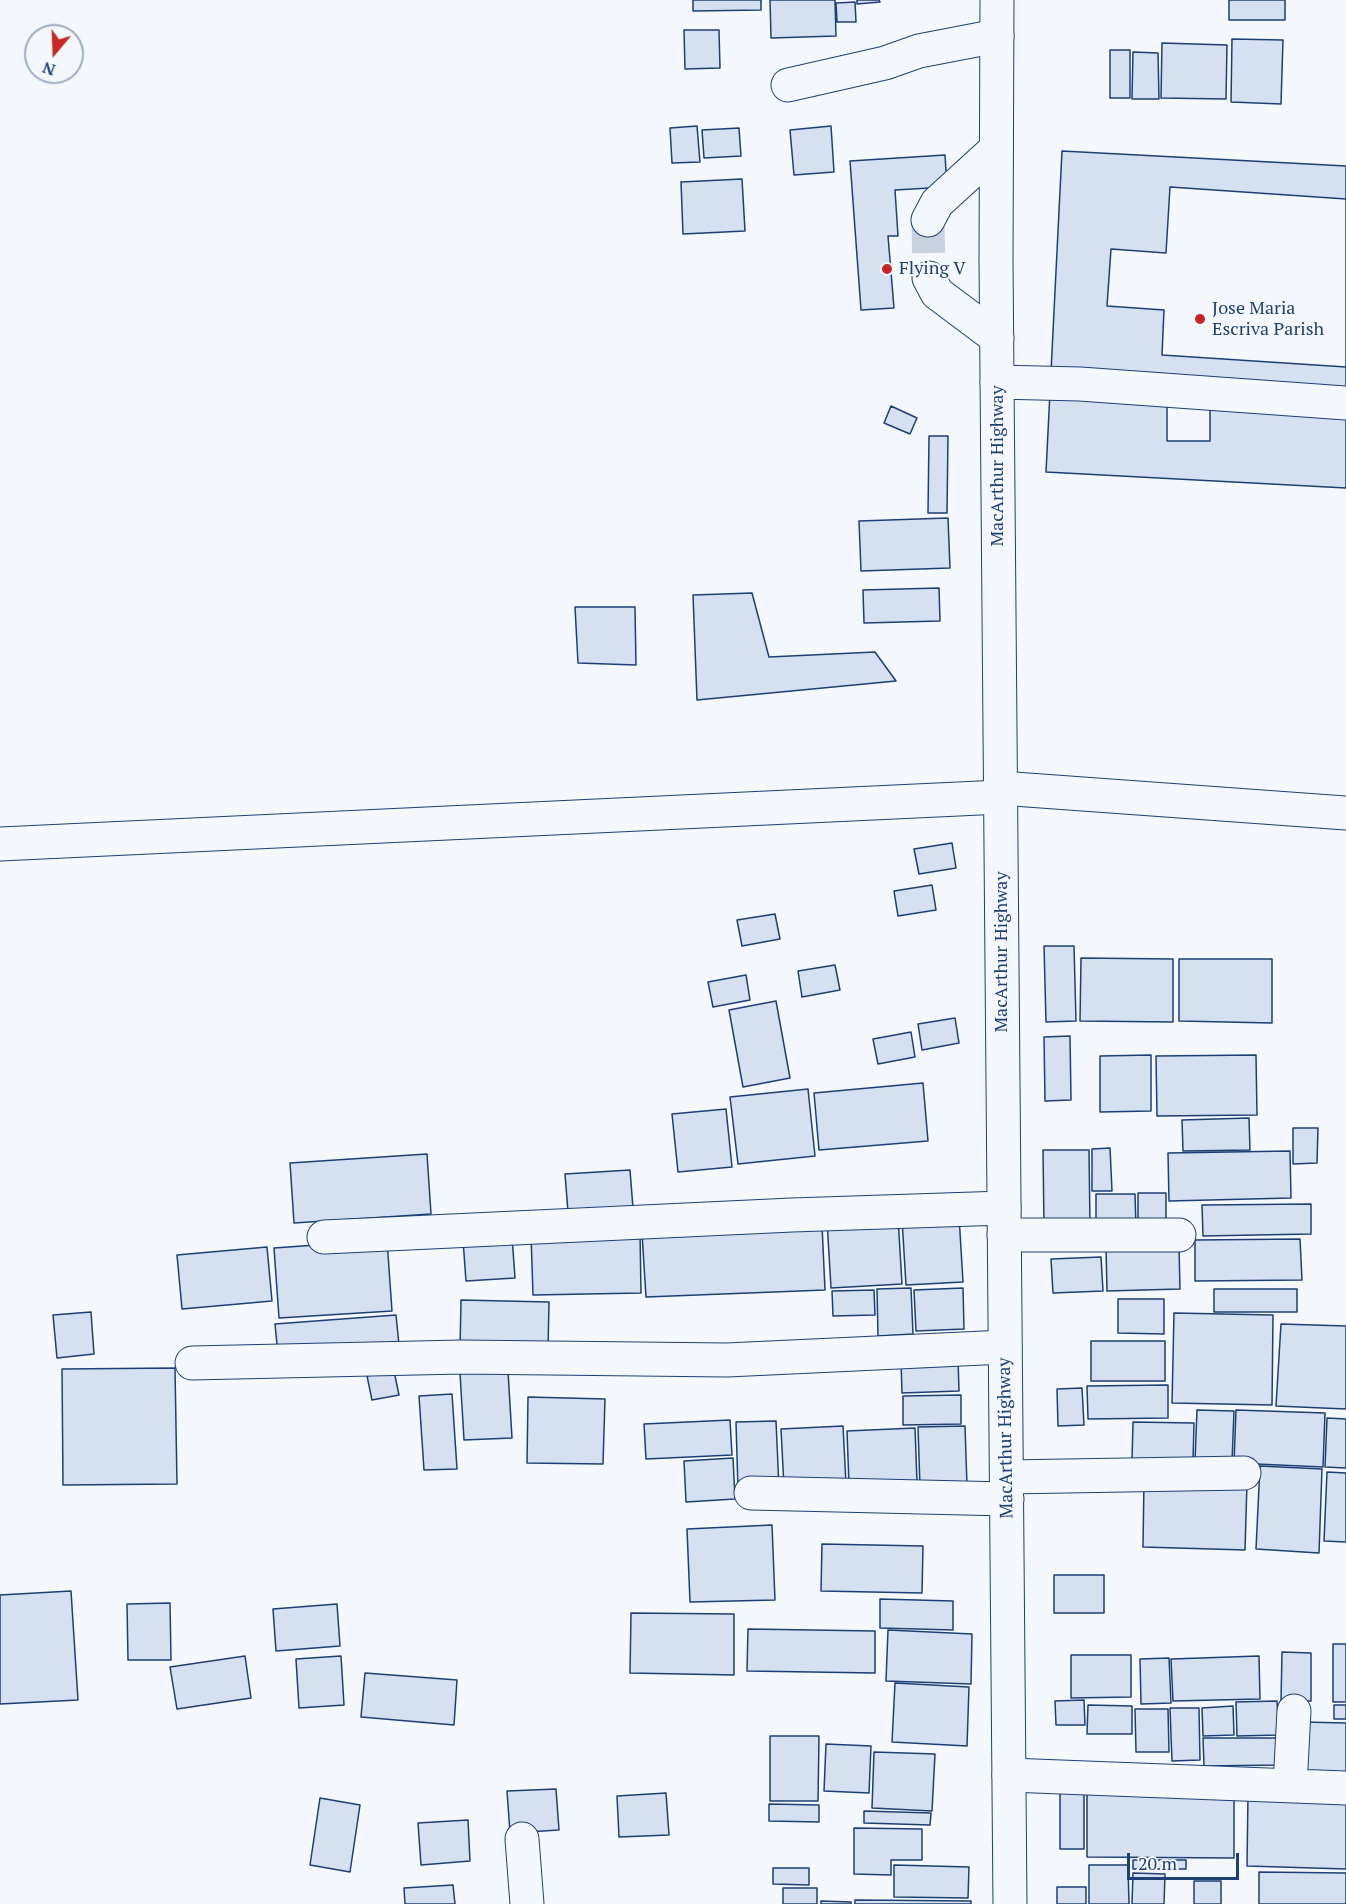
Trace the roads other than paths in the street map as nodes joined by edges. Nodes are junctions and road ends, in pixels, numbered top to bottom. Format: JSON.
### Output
{"nodes":[{"id":1,"x":997,"y":0,"type":"edge"},
{"id":2,"x":997,"y":36,"type":"junction"},
{"id":3,"x":788,"y":85,"type":"dead end"},
{"id":4,"x":996,"y":149,"type":"junction"},
{"id":5,"x":928,"y":220,"type":"tunnel mouth"},
{"id":6,"x":929,"y":278,"type":"tunnel mouth"},
{"id":7,"x":997,"y":338,"type":"junction"},
{"id":8,"x":997,"y":382,"type":"junction"},
{"id":9,"x":1346,"y":403,"type":"edge"},
{"id":10,"x":1000,"y":792,"type":"junction"},
{"id":11,"x":1346,"y":813,"type":"edge"},
{"id":12,"x":0,"y":844,"type":"edge"},
{"id":13,"x":1004,"y":1222,"type":"junction"},
{"id":14,"x":1179,"y":1235,"type":"dead end"},
{"id":15,"x":324,"y":1237,"type":"dead end"},
{"id":16,"x":1005,"y":1347,"type":"junction"},
{"id":17,"x":192,"y":1363,"type":"dead end"},
{"id":18,"x":1244,"y":1473,"type":"dead end"},
{"id":19,"x":1007,"y":1488,"type":"junction"},
{"id":20,"x":751,"y":1493,"type":"dead end"},
{"id":21,"x":1294,"y":1711,"type":"dead end"},
{"id":22,"x":1009,"y":1775,"type":"junction"},
{"id":23,"x":1290,"y":1786,"type":"junction"},
{"id":24,"x":1346,"y":1788,"type":"edge"},
{"id":25,"x":522,"y":1839,"type":"dead end"},
{"id":26,"x":527,"y":1904,"type":"edge"},
{"id":27,"x":1010,"y":1904,"type":"edge"}],
"edges":[{"from":1,"to":2,"type":"main road","name":"MacArthur Highway"},
{"from":2,"to":3,"type":"main road"},
{"from":2,"to":4,"type":"main road","name":"MacArthur Highway"},
{"from":4,"to":5,"type":"main road"},
{"from":4,"to":7,"type":"main road","name":"MacArthur Highway"},
{"from":6,"to":7,"type":"main road"},
{"from":7,"to":8,"type":"main road","name":"MacArthur Highway"},
{"from":8,"to":9,"type":"main road"},
{"from":8,"to":10,"type":"main road","name":"MacArthur Highway"},
{"from":10,"to":11,"type":"main road"},
{"from":10,"to":12,"type":"main road"},
{"from":10,"to":13,"type":"main road","name":"MacArthur Highway"},
{"from":13,"to":14,"type":"main road"},
{"from":13,"to":15,"type":"main road"},
{"from":13,"to":16,"type":"main road","name":"MacArthur Highway"},
{"from":16,"to":17,"type":"main road"},
{"from":16,"to":19,"type":"main road","name":"MacArthur Highway"},
{"from":18,"to":19,"type":"main road"},
{"from":19,"to":20,"type":"main road"},
{"from":19,"to":22,"type":"main road","name":"MacArthur Highway"},
{"from":21,"to":23,"type":"main road"},
{"from":22,"to":23,"type":"main road"},
{"from":22,"to":27,"type":"main road","name":"MacArthur Highway"},
{"from":23,"to":24,"type":"main road"},
{"from":25,"to":26,"type":"main road"}]}
